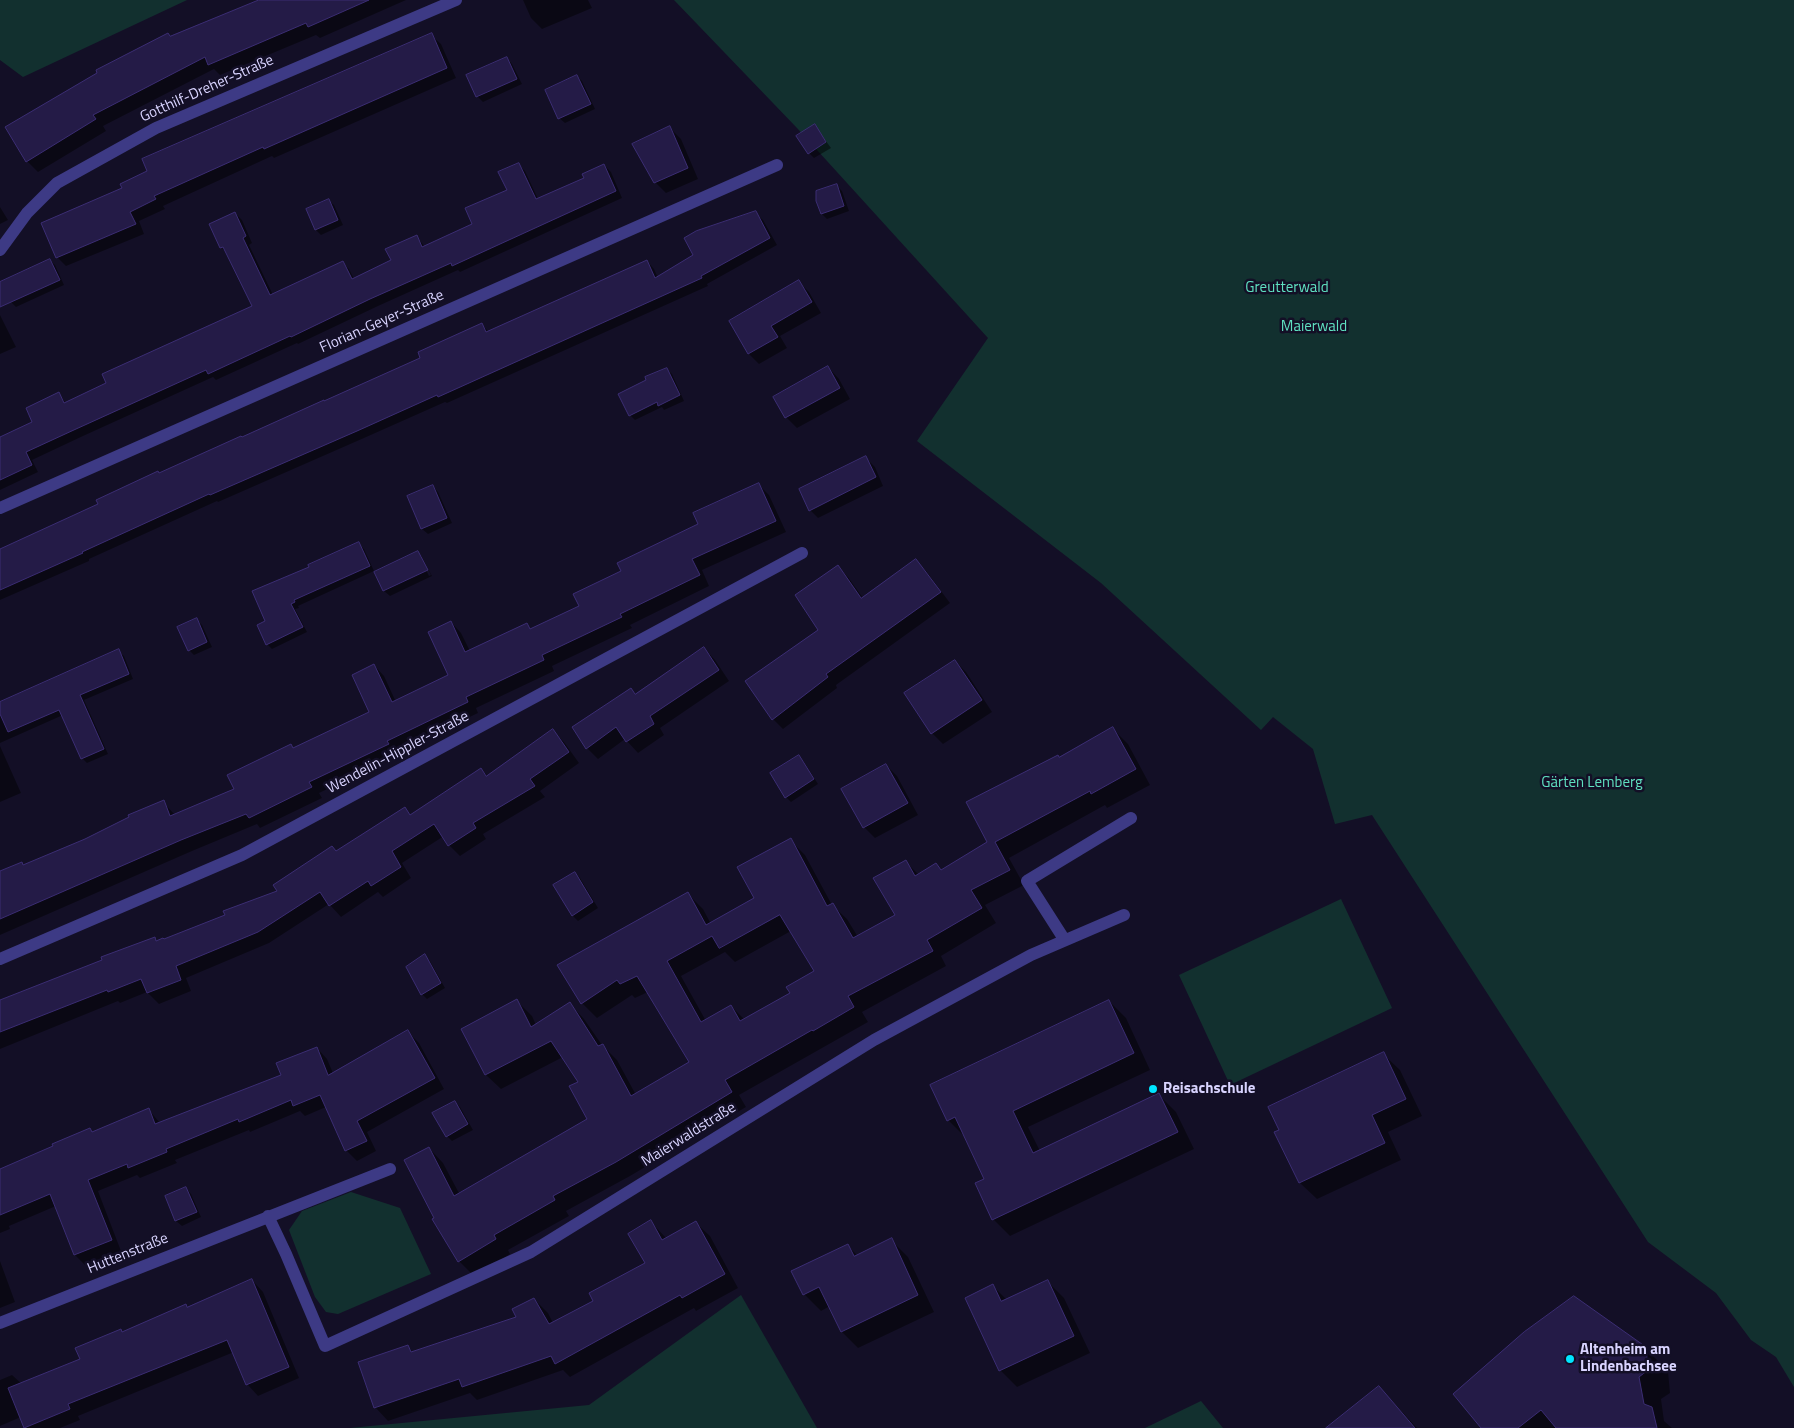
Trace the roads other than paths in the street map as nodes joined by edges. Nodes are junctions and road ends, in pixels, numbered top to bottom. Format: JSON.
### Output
{"nodes":[{"id":1,"x":456,"y":0,"type":"edge"},
{"id":2,"x":777,"y":165,"type":"dead end"},
{"id":3,"x":0,"y":250,"type":"edge"},
{"id":4,"x":0,"y":508,"type":"edge"},
{"id":5,"x":802,"y":553,"type":"dead end"},
{"id":6,"x":1131,"y":818,"type":"dead end"},
{"id":7,"x":1124,"y":915,"type":"dead end"},
{"id":8,"x":1064,"y":940,"type":"junction"},
{"id":9,"x":0,"y":959,"type":"edge"},
{"id":10,"x":390,"y":1169,"type":"dead end"},
{"id":11,"x":268,"y":1216,"type":"junction"},
{"id":12,"x":0,"y":1323,"type":"edge"}],
"edges":[{"from":1,"to":3,"type":"street","name":"Gotthilf-Dreher-Straße"},
{"from":2,"to":4,"type":"street","name":"Florian-Geyer-Straße"},
{"from":5,"to":9,"type":"street","name":"Wendelin-Hippler-Straße"},
{"from":6,"to":8,"type":"street"},
{"from":7,"to":8,"type":"street","name":"Maierwaldstraße"},
{"from":8,"to":11,"type":"street","name":"Maierwaldstraße"},
{"from":10,"to":11,"type":"street","name":"Huttenstraße"},
{"from":11,"to":12,"type":"street","name":"Huttenstraße"}]}
